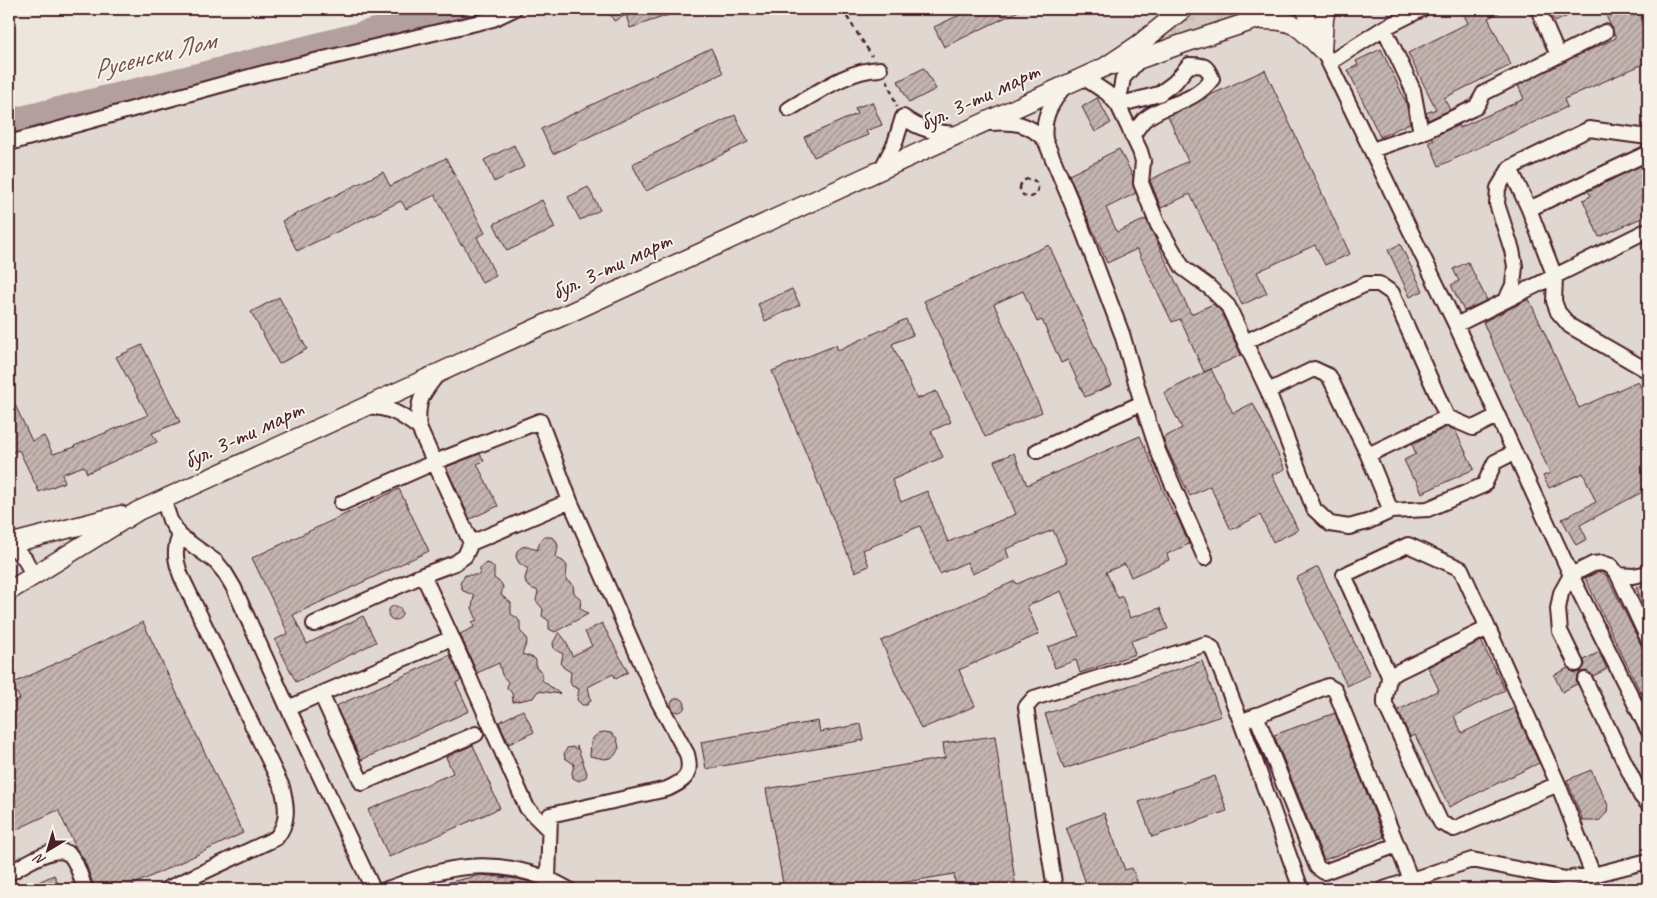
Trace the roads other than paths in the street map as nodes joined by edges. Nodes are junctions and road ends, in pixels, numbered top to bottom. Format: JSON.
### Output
{"nodes":[{"id":1,"x":514,"y":9,"type":"edge"},
{"id":2,"x":1183,"y":9,"type":"edge"},
{"id":3,"x":1282,"y":9,"type":"edge"},
{"id":4,"x":1303,"y":9,"type":"edge"},
{"id":5,"x":1326,"y":9,"type":"edge"},
{"id":6,"x":1422,"y":9,"type":"edge"},
{"id":7,"x":1538,"y":9,"type":"edge"},
{"id":8,"x":1255,"y":20,"type":"junction"},
{"id":9,"x":1384,"y":28,"type":"junction"},
{"id":10,"x":1605,"y":32,"type":"dead end"},
{"id":11,"x":1558,"y":55,"type":"junction"},
{"id":12,"x":1325,"y":56,"type":"junction"},
{"id":13,"x":1140,"y":60,"type":"junction"},
{"id":14,"x":1105,"y":67,"type":"junction"},
{"id":15,"x":880,"y":69,"type":"dead end"},
{"id":16,"x":1083,"y":77,"type":"junction"},
{"id":17,"x":1064,"y":86,"type":"junction"},
{"id":18,"x":1118,"y":105,"type":"junction"},
{"id":19,"x":789,"y":109,"type":"dead end"},
{"id":20,"x":979,"y":125,"type":"junction"},
{"id":21,"x":1421,"y":133,"type":"junction"},
{"id":22,"x":958,"y":134,"type":"junction"},
{"id":23,"x":1132,"y":136,"type":"junction"},
{"id":24,"x":1648,"y":137,"type":"edge"},
{"id":25,"x":1046,"y":140,"type":"junction"},
{"id":26,"x":9,"y":143,"type":"edge"},
{"id":27,"x":1372,"y":150,"type":"junction"},
{"id":28,"x":1648,"y":153,"type":"edge"},
{"id":29,"x":1510,"y":168,"type":"junction"},
{"id":30,"x":881,"y":170,"type":"junction"},
{"id":31,"x":1529,"y":209,"type":"junction"},
{"id":32,"x":1648,"y":230,"type":"edge"},
{"id":33,"x":1555,"y":276,"type":"junction"},
{"id":34,"x":1506,"y":300,"type":"junction"},
{"id":35,"x":1456,"y":325,"type":"junction"},
{"id":36,"x":1245,"y":342,"type":"junction"},
{"id":37,"x":1648,"y":371,"type":"edge"},
{"id":38,"x":440,"y":372,"type":"junction"},
{"id":39,"x":1268,"y":391,"type":"junction"},
{"id":40,"x":1142,"y":403,"type":"junction"},
{"id":41,"x":366,"y":406,"type":"junction"},
{"id":42,"x":1497,"y":416,"type":"junction"},
{"id":43,"x":1447,"y":417,"type":"junction"},
{"id":44,"x":419,"y":428,"type":"junction"},
{"id":45,"x":1037,"y":452,"type":"dead end"},
{"id":46,"x":1513,"y":452,"type":"junction"},
{"id":47,"x":1368,"y":455,"type":"junction"},
{"id":48,"x":435,"y":462,"type":"junction"},
{"id":49,"x":163,"y":499,"type":"junction"},
{"id":50,"x":570,"y":501,"type":"junction"},
{"id":51,"x":342,"y":503,"type":"dead end"},
{"id":52,"x":138,"y":511,"type":"junction"},
{"id":53,"x":1391,"y":511,"type":"junction"},
{"id":54,"x":180,"y":536,"type":"junction"},
{"id":55,"x":9,"y":543,"type":"edge"},
{"id":56,"x":471,"y":543,"type":"junction"},
{"id":57,"x":1205,"y":558,"type":"dead end"},
{"id":58,"x":1648,"y":573,"type":"edge"},
{"id":59,"x":423,"y":575,"type":"junction"},
{"id":60,"x":1618,"y":575,"type":"junction"},
{"id":61,"x":33,"y":576,"type":"junction"},
{"id":62,"x":1571,"y":576,"type":"junction"},
{"id":63,"x":9,"y":591,"type":"edge"},
{"id":64,"x":314,"y":624,"type":"dead end"},
{"id":65,"x":1488,"y":628,"type":"junction"},
{"id":66,"x":452,"y":638,"type":"junction"},
{"id":67,"x":1648,"y":639,"type":"edge"},
{"id":68,"x":1576,"y":664,"type":"dead end"},
{"id":69,"x":1389,"y":676,"type":"junction"},
{"id":70,"x":1585,"y":680,"type":"dead end"},
{"id":71,"x":321,"y":694,"type":"junction"},
{"id":72,"x":288,"y":708,"type":"junction"},
{"id":73,"x":1256,"y":716,"type":"junction"},
{"id":74,"x":1240,"y":722,"type":"junction"},
{"id":75,"x":1648,"y":730,"type":"edge"},
{"id":76,"x":476,"y":734,"type":"dead end"},
{"id":77,"x":1558,"y":784,"type":"junction"},
{"id":78,"x":1648,"y":804,"type":"edge"},
{"id":79,"x":549,"y":830,"type":"junction"},
{"id":80,"x":1397,"y":845,"type":"junction"},
{"id":81,"x":1648,"y":861,"type":"edge"},
{"id":82,"x":9,"y":873,"type":"edge"},
{"id":83,"x":1593,"y":875,"type":"junction"},
{"id":84,"x":548,"y":880,"type":"junction"},
{"id":85,"x":1411,"y":880,"type":"junction"},
{"id":86,"x":86,"y":889,"type":"edge"},
{"id":87,"x":167,"y":889,"type":"edge"},
{"id":88,"x":373,"y":889,"type":"edge"},
{"id":89,"x":387,"y":889,"type":"edge"},
{"id":90,"x":568,"y":889,"type":"edge"},
{"id":91,"x":1055,"y":889,"type":"edge"},
{"id":92,"x":1301,"y":889,"type":"edge"},
{"id":93,"x":1384,"y":889,"type":"edge"}],
"edges":[{"from":1,"to":26,"type":"street"},
{"from":2,"to":14,"type":"main road","name":"бул. 3-ти март"},
{"from":3,"to":8,"type":"main road","name":"бул. 3-ти март"},
{"from":4,"to":12,"type":"street"},
{"from":5,"to":12,"type":"main road"},
{"from":6,"to":9,"type":"street"},
{"from":7,"to":11,"type":"street"},
{"from":8,"to":12,"type":"main road"},
{"from":8,"to":13,"type":"main road","name":"бул. 3-ти март"},
{"from":9,"to":12,"type":"street"},
{"from":9,"to":21,"type":"street"},
{"from":10,"to":11,"type":"street"},
{"from":11,"to":21,"type":"street"},
{"from":12,"to":27,"type":"street"},
{"from":13,"to":14,"type":"main road","name":"бул. 3-ти март"},
{"from":13,"to":18,"type":"street"},
{"from":14,"to":16,"type":"main road","name":"бул. 3-ти март"},
{"from":15,"to":19,"type":"street"},
{"from":16,"to":17,"type":"main road","name":"бул. 3-ти март"},
{"from":16,"to":18,"type":"street"},
{"from":17,"to":20,"type":"main road","name":"бул. 3-ти март"},
{"from":17,"to":25,"type":"street"},
{"from":18,"to":23,"type":"street"},
{"from":18,"to":23,"type":"street"},
{"from":20,"to":22,"type":"main road","name":"бул. 3-ти март"},
{"from":20,"to":25,"type":"street"},
{"from":21,"to":27,"type":"street"},
{"from":22,"to":30,"type":"main road","name":"бул. 3-ти март"},
{"from":22,"to":30,"type":"street"},
{"from":23,"to":36,"type":"street"},
{"from":24,"to":29,"type":"street"},
{"from":25,"to":40,"type":"street"},
{"from":27,"to":35,"type":"street"},
{"from":28,"to":31,"type":"street"},
{"from":29,"to":31,"type":"street"},
{"from":29,"to":34,"type":"street"},
{"from":30,"to":38,"type":"main road","name":"бул. 3-ти март"},
{"from":31,"to":33,"type":"street"},
{"from":32,"to":33,"type":"street"},
{"from":33,"to":34,"type":"street"},
{"from":33,"to":37,"type":"street"},
{"from":34,"to":35,"type":"street"},
{"from":35,"to":42,"type":"street"},
{"from":36,"to":39,"type":"street"},
{"from":36,"to":43,"type":"street"},
{"from":38,"to":41,"type":"main road","name":"бул. 3-ти март"},
{"from":38,"to":44,"type":"street"},
{"from":39,"to":47,"type":"street"},
{"from":39,"to":53,"type":"street"},
{"from":40,"to":45,"type":"street"},
{"from":40,"to":57,"type":"street"},
{"from":41,"to":44,"type":"street"},
{"from":41,"to":49,"type":"main road","name":"бул. 3-ти март"},
{"from":42,"to":43,"type":"street"},
{"from":42,"to":46,"type":"street"},
{"from":43,"to":47,"type":"street"},
{"from":44,"to":48,"type":"street"},
{"from":46,"to":53,"type":"street"},
{"from":46,"to":62,"type":"street"},
{"from":47,"to":53,"type":"street"},
{"from":48,"to":50,"type":"street"},
{"from":48,"to":51,"type":"street"},
{"from":48,"to":56,"type":"street"},
{"from":49,"to":52,"type":"main road","name":"бул. 3-ти март"},
{"from":49,"to":54,"type":"street"},
{"from":50,"to":56,"type":"street"},
{"from":50,"to":79,"type":"street"},
{"from":52,"to":55,"type":"main road","name":"бул. 3-ти март"},
{"from":52,"to":61,"type":"main road","name":"бул. 3-ти март"},
{"from":54,"to":72,"type":"street"},
{"from":54,"to":87,"type":"street"},
{"from":55,"to":61,"type":"street"},
{"from":56,"to":59,"type":"street"},
{"from":58,"to":60,"type":"street"},
{"from":59,"to":64,"type":"street"},
{"from":59,"to":66,"type":"street"},
{"from":60,"to":62,"type":"street"},
{"from":60,"to":67,"type":"street"},
{"from":61,"to":63,"type":"main road","name":"бул. 3-ти март"},
{"from":62,"to":68,"type":"street"},
{"from":62,"to":75,"type":"street"},
{"from":65,"to":69,"type":"street"},
{"from":65,"to":69,"type":"street"},
{"from":65,"to":77,"type":"street"},
{"from":66,"to":71,"type":"street"},
{"from":66,"to":79,"type":"street"},
{"from":69,"to":77,"type":"street"},
{"from":70,"to":78,"type":"street"},
{"from":71,"to":72,"type":"street"},
{"from":71,"to":76,"type":"street"},
{"from":72,"to":88,"type":"street"},
{"from":73,"to":74,"type":"street"},
{"from":73,"to":80,"type":"street"},
{"from":73,"to":80,"type":"street"},
{"from":74,"to":91,"type":"street"},
{"from":74,"to":92,"type":"street"},
{"from":77,"to":83,"type":"street"},
{"from":79,"to":84,"type":"street"},
{"from":80,"to":85,"type":"street"},
{"from":81,"to":83,"type":"street"},
{"from":82,"to":86,"type":"street"},
{"from":83,"to":85,"type":"street"},
{"from":84,"to":89,"type":"street"},
{"from":84,"to":90,"type":"street"},
{"from":85,"to":93,"type":"street"}]}
